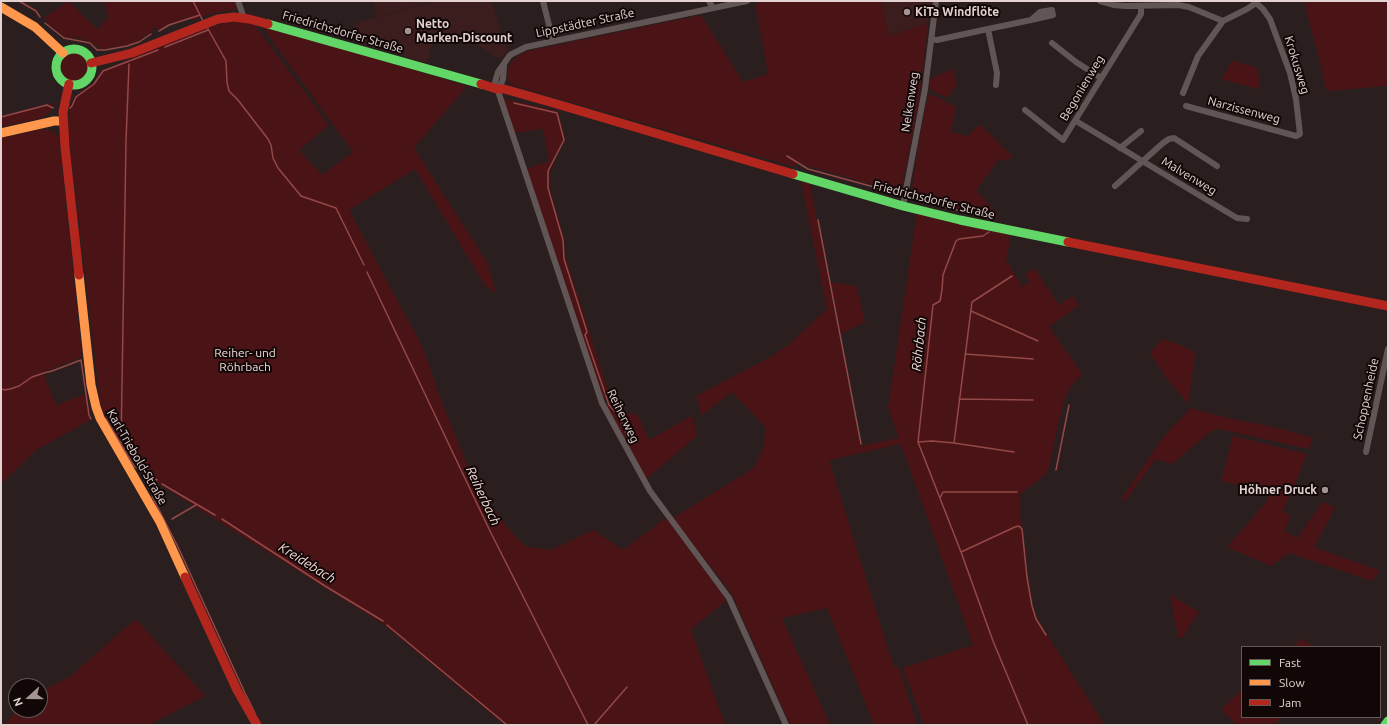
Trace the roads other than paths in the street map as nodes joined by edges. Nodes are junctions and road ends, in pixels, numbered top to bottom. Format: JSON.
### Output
{"nodes":[{"id":1,"x":238,"y":1,"type":"edge"},
{"id":2,"x":543,"y":1,"type":"edge"},
{"id":3,"x":709,"y":1,"type":"edge"},
{"id":4,"x":747,"y":1,"type":"edge"},
{"id":5,"x":936,"y":1,"type":"edge"},
{"id":6,"x":1100,"y":1,"type":"edge"},
{"id":7,"x":1257,"y":2,"type":"edge"},
{"id":8,"x":1141,"y":6,"type":"junction"},
{"id":9,"x":1,"y":7,"type":"edge"},
{"id":10,"x":713,"y":8,"type":"junction"},
{"id":11,"x":244,"y":18,"type":"junction"},
{"id":12,"x":1031,"y":20,"type":"dead end"},
{"id":13,"x":1223,"y":21,"type":"junction"},
{"id":14,"x":988,"y":29,"type":"junction"},
{"id":15,"x":931,"y":40,"type":"junction"},
{"id":16,"x":553,"y":41,"type":"junction"},
{"id":17,"x":1052,"y":43,"type":"dead end"},
{"id":18,"x":63,"y":53,"type":"junction"},
{"id":19,"x":91,"y":63,"type":"junction"},
{"id":20,"x":1101,"y":78,"type":"junction"},
{"id":21,"x":69,"y":84,"type":"junction"},
{"id":22,"x":996,"y":85,"type":"dead end"},
{"id":23,"x":497,"y":88,"type":"junction"},
{"id":24,"x":1183,"y":93,"type":"dead end"},
{"id":25,"x":1186,"y":106,"type":"dead end"},
{"id":26,"x":1025,"y":110,"type":"dead end"},
{"id":27,"x":63,"y":121,"type":"junction"},
{"id":28,"x":1076,"y":121,"type":"junction"},
{"id":29,"x":1141,"y":131,"type":"dead end"},
{"id":30,"x":1,"y":133,"type":"edge"},
{"id":31,"x":1296,"y":136,"type":"joint"},
{"id":32,"x":1120,"y":148,"type":"junction"},
{"id":33,"x":1144,"y":161,"type":"junction"},
{"id":34,"x":1217,"y":166,"type":"dead end"},
{"id":35,"x":1115,"y":186,"type":"dead end"},
{"id":36,"x":903,"y":206,"type":"junction"},
{"id":37,"x":1246,"y":219,"type":"dead end"},
{"id":38,"x":1388,"y":306,"type":"edge"},
{"id":39,"x":1388,"y":349,"type":"edge"},
{"id":40,"x":1366,"y":452,"type":"dead end"},
{"id":41,"x":1388,"y":721,"type":"edge"},
{"id":42,"x":257,"y":725,"type":"edge"},
{"id":43,"x":786,"y":725,"type":"edge"},
{"id":44,"x":1385,"y":725,"type":"edge"}],
"edges":[{"from":1,"to":11,"type":"street"},
{"from":2,"to":16,"type":"street"},
{"from":3,"to":10,"type":"street"},
{"from":4,"to":10,"type":"street","name":"Lippstädter Straße"},
{"from":5,"to":15,"type":"street","name":"Nelkenweg"},
{"from":6,"to":8,"type":"street"},
{"from":7,"to":13,"type":"street"},
{"from":7,"to":31,"type":"street","name":"Krokusweg"},
{"from":8,"to":13,"type":"street"},
{"from":8,"to":20,"type":"street","name":"Begonienweg"},
{"from":9,"to":18,"type":"main road"},
{"from":10,"to":16,"type":"street","name":"Lippstädter Straße"},
{"from":11,"to":19,"type":"main road","name":"Friedrichsdorfer Straße"},
{"from":11,"to":23,"type":"main road","name":"Friedrichsdorfer Straße"},
{"from":12,"to":14,"type":"street"},
{"from":13,"to":24,"type":"street"},
{"from":14,"to":15,"type":"street"},
{"from":14,"to":22,"type":"street"},
{"from":15,"to":36,"type":"street","name":"Nelkenweg"},
{"from":16,"to":23,"type":"street","name":"Lippstädter Straße"},
{"from":17,"to":20,"type":"street"},
{"from":18,"to":19,"type":"main road"},
{"from":18,"to":21,"type":"main road"},
{"from":19,"to":21,"type":"main road"},
{"from":20,"to":28,"type":"street","name":"Begonienweg"},
{"from":21,"to":27,"type":"main road","name":"Karl-Triebold-Straße"},
{"from":23,"to":36,"type":"main road","name":"Friedrichsdorfer Straße"},
{"from":23,"to":43,"type":"street","name":"Reiherweg"},
{"from":25,"to":31,"type":"street","name":"Narzissenweg"},
{"from":26,"to":28,"type":"street","name":"Begonienweg"},
{"from":27,"to":30,"type":"main road"},
{"from":27,"to":42,"type":"main road","name":"Karl-Triebold-Straße"},
{"from":28,"to":32,"type":"street","name":"Malvenweg"},
{"from":29,"to":32,"type":"street"},
{"from":32,"to":33,"type":"street","name":"Malvenweg"},
{"from":33,"to":34,"type":"street"},
{"from":33,"to":35,"type":"street"},
{"from":33,"to":37,"type":"street","name":"Malvenweg"},
{"from":36,"to":38,"type":"main road","name":"Friedrichsdorfer Straße"},
{"from":39,"to":40,"type":"street","name":"Schoppenheide"},
{"from":41,"to":44,"type":"main road"}]}
